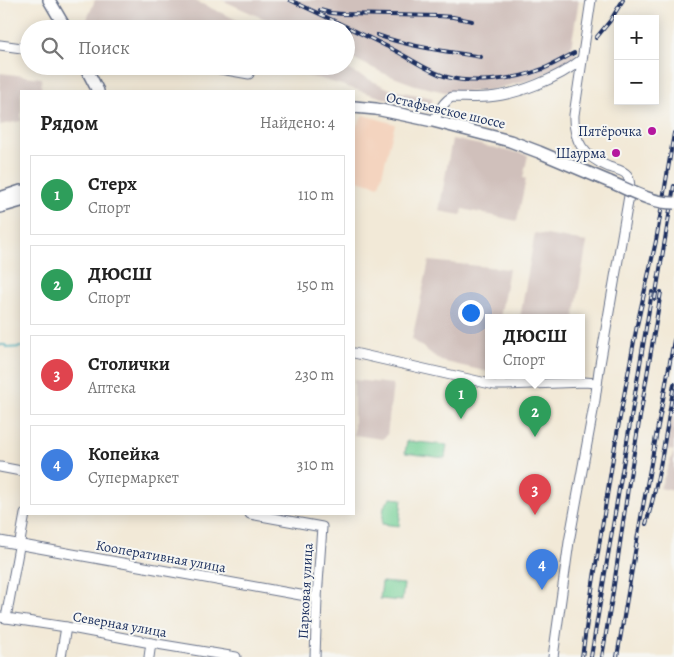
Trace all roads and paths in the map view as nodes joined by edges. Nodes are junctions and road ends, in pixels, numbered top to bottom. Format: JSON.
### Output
{"nodes":[{"id":1,"x":49,"y":0,"type":"edge"},
{"id":2,"x":591,"y":0,"type":"edge"},
{"id":3,"x":61,"y":20,"type":"edge"},
{"id":4,"x":0,"y":45,"type":"edge"},
{"id":5,"x":20,"y":48,"type":"edge"},
{"id":6,"x":582,"y":60,"type":"junction"},
{"id":7,"x":90,"y":75,"type":"edge"},
{"id":8,"x":97,"y":90,"type":"edge"},
{"id":9,"x":355,"y":100,"type":"edge"},
{"id":10,"x":355,"y":107,"type":"edge"},
{"id":11,"x":376,"y":109,"type":"junction"},
{"id":12,"x":434,"y":121,"type":"junction"},
{"id":13,"x":20,"y":192,"type":"edge"},
{"id":14,"x":0,"y":198,"type":"edge"},
{"id":15,"x":20,"y":201,"type":"edge"},
{"id":16,"x":674,"y":203,"type":"edge"},
{"id":17,"x":0,"y":208,"type":"edge"},
{"id":18,"x":355,"y":353,"type":"edge"},
{"id":19,"x":597,"y":383,"type":"junction"},
{"id":20,"x":0,"y":467,"type":"edge"},
{"id":21,"x":20,"y":471,"type":"edge"},
{"id":22,"x":25,"y":515,"type":"edge"},
{"id":23,"x":256,"y":515,"type":"edge"},
{"id":24,"x":0,"y":540,"type":"edge"},
{"id":25,"x":20,"y":544,"type":"junction"},
{"id":26,"x":317,"y":598,"type":"junction"},
{"id":27,"x":3,"y":618,"type":"edge"},
{"id":28,"x":66,"y":628,"type":"junction"},
{"id":29,"x":151,"y":644,"type":"junction"},
{"id":30,"x":61,"y":657,"type":"edge"},
{"id":31,"x":149,"y":657,"type":"edge"},
{"id":32,"x":230,"y":657,"type":"edge"},
{"id":33,"x":315,"y":657,"type":"edge"},
{"id":34,"x":553,"y":657,"type":"edge"}],
"edges":[{"from":1,"to":3,"type":"main road"},
{"from":2,"to":6,"type":"street"},
{"from":4,"to":5,"type":"street"},
{"from":6,"to":12,"type":"street"},
{"from":6,"to":19,"type":"street"},
{"from":7,"to":8,"type":"main road"},
{"from":9,"to":11,"type":"main road","name":"Остафьевское шоссе"},
{"from":10,"to":11,"type":"main road","name":"Остафьевское шоссе"},
{"from":11,"to":12,"type":"main road","name":"Остафьевское шоссе"},
{"from":12,"to":16,"type":"main road","name":"Остафьевское шоссе","bridge":true},
{"from":13,"to":14,"type":"main road"},
{"from":15,"to":17,"type":"main road"},
{"from":18,"to":19,"type":"street"},
{"from":19,"to":34,"type":"street"},
{"from":20,"to":21,"type":"street"},
{"from":22,"to":25,"type":"street"},
{"from":23,"to":26,"type":"street","name":"Парковая улица"},
{"from":24,"to":25,"type":"street","name":"Кооперативная улица"},
{"from":25,"to":26,"type":"street","name":"Кооперативная улица"},
{"from":25,"to":27,"type":"street"},
{"from":26,"to":33,"type":"street","name":"Парковая улица"},
{"from":27,"to":28,"type":"street","name":"Северная улица"},
{"from":28,"to":29,"type":"street","name":"Северная улица"},
{"from":28,"to":30,"type":"street"},
{"from":29,"to":31,"type":"street"},
{"from":29,"to":32,"type":"street","name":"Северная улица"}]}
